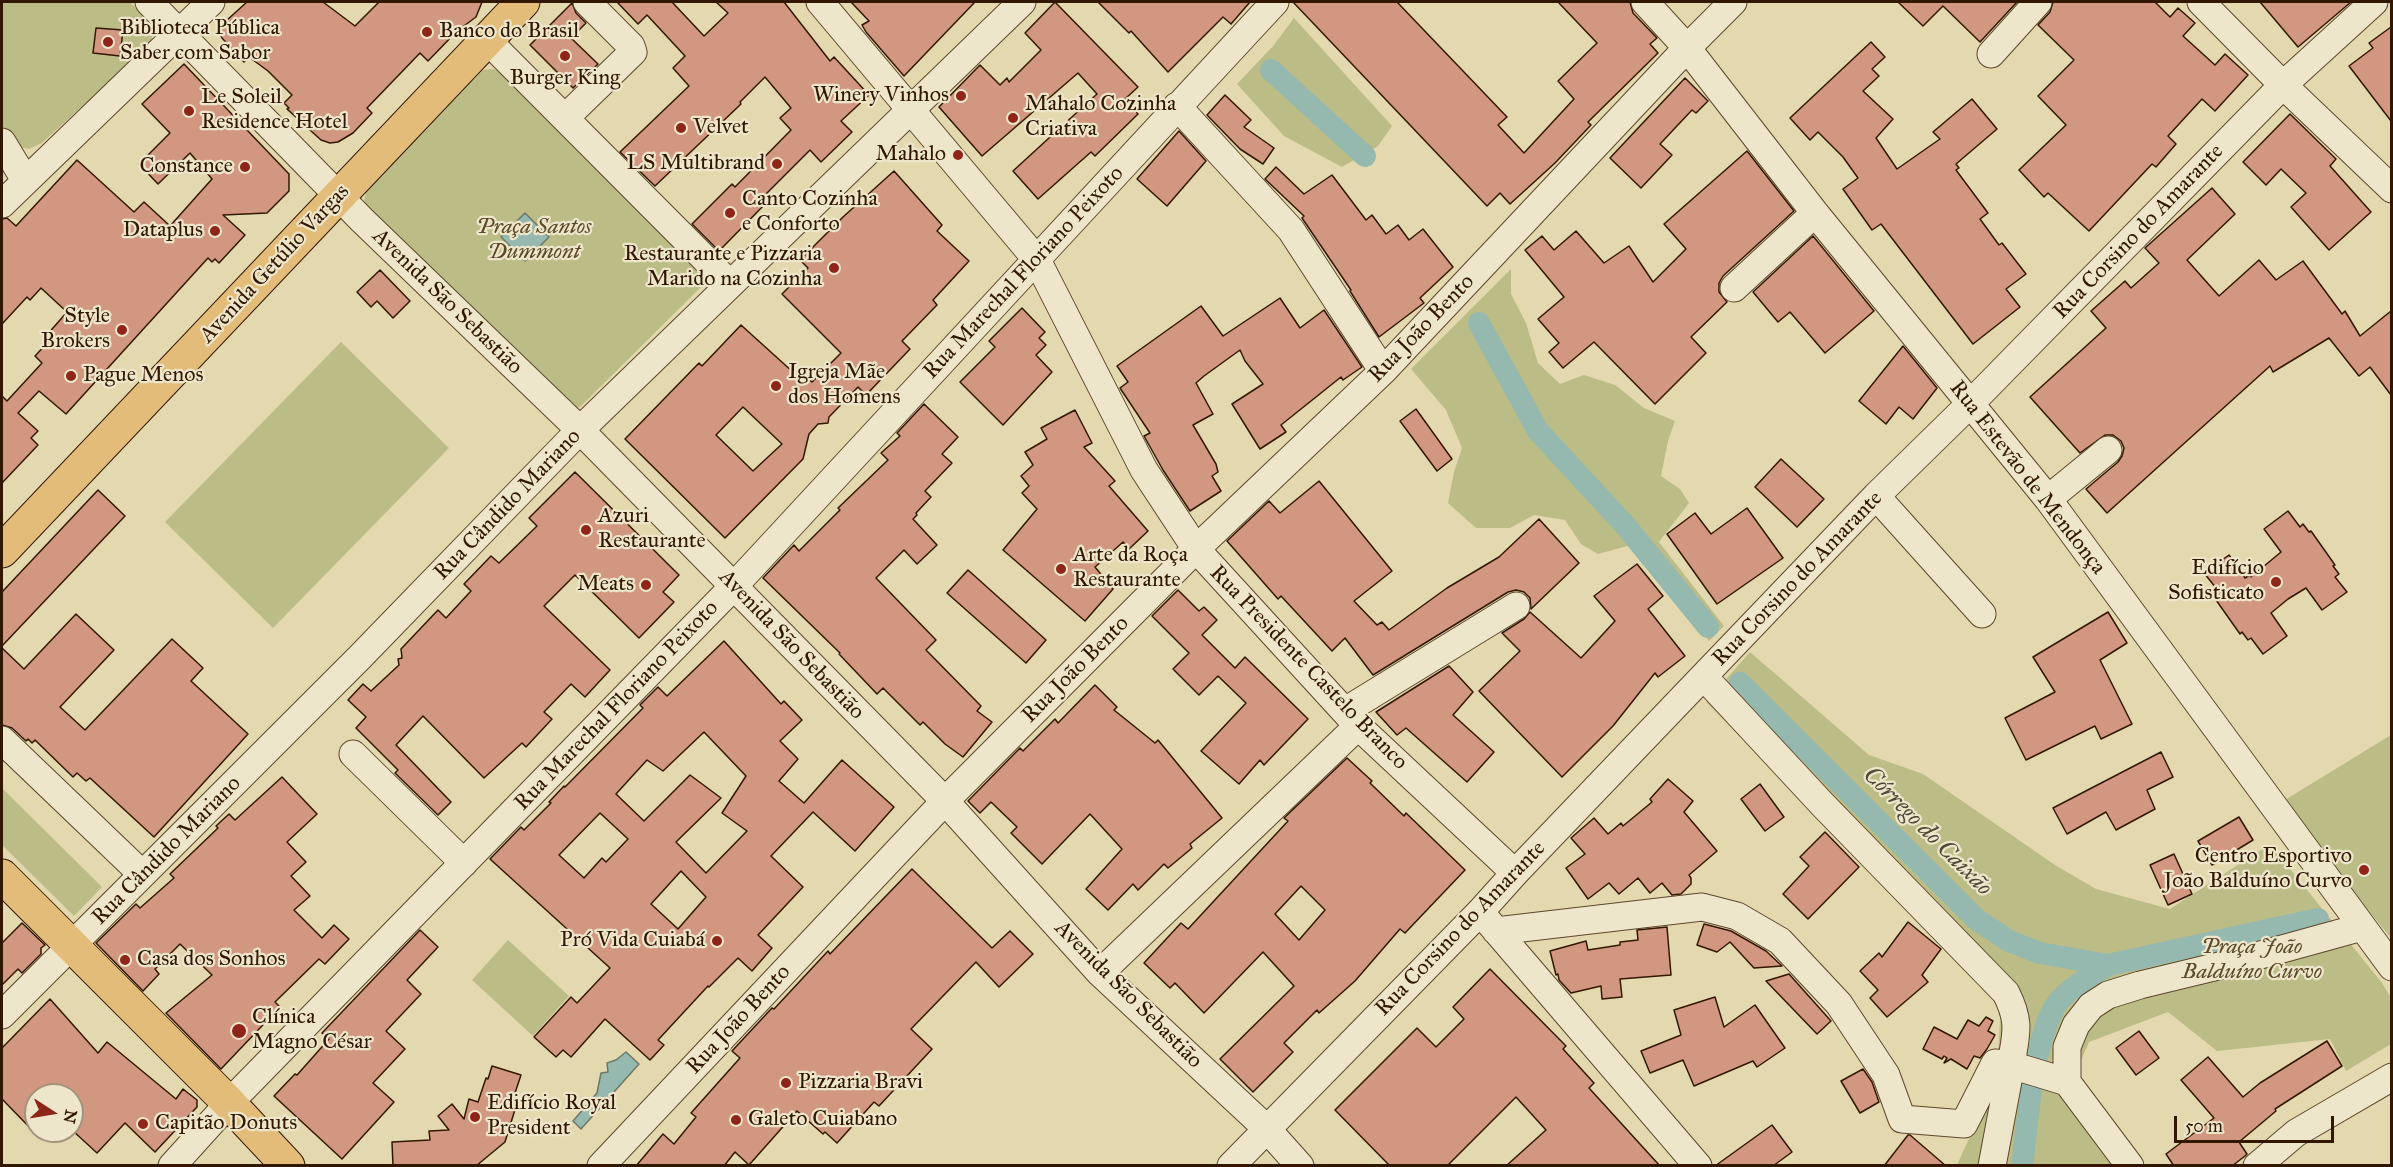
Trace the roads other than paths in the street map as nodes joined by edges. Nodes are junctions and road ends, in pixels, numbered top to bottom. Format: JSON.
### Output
{"nodes":[{"id":1,"x":149,"y":2,"type":"edge"},
{"id":2,"x":211,"y":2,"type":"edge"},
{"id":3,"x":523,"y":2,"type":"edge"},
{"id":4,"x":587,"y":2,"type":"edge"},
{"id":5,"x":820,"y":2,"type":"edge"},
{"id":6,"x":1022,"y":2,"type":"edge"},
{"id":7,"x":1275,"y":2,"type":"edge"},
{"id":8,"x":1645,"y":2,"type":"edge"},
{"id":9,"x":1733,"y":2,"type":"edge"},
{"id":10,"x":2038,"y":2,"type":"edge"},
{"id":11,"x":2201,"y":2,"type":"edge"},
{"id":12,"x":2374,"y":2,"type":"edge"},
{"id":13,"x":179,"y":32,"type":"junction"},
{"id":14,"x":486,"y":39,"type":"junction"},
{"id":15,"x":1686,"y":48,"type":"junction"},
{"id":16,"x":1992,"y":54,"type":"dead end"},
{"id":17,"x":2283,"y":85,"type":"junction"},
{"id":18,"x":1177,"y":106,"type":"junction"},
{"id":19,"x":911,"y":108,"type":"junction"},
{"id":20,"x":565,"y":118,"type":"junction"},
{"id":21,"x":2,"y":142,"type":"edge"},
{"id":22,"x":25,"y":180,"type":"junction"},
{"id":23,"x":2391,"y":189,"type":"edge"},
{"id":24,"x":339,"y":196,"type":"junction"},
{"id":25,"x":2,"y":204,"type":"edge"},
{"id":26,"x":1815,"y":213,"type":"junction"},
{"id":27,"x":1036,"y":260,"type":"junction"},
{"id":28,"x":730,"y":284,"type":"junction"},
{"id":29,"x":1734,"y":288,"type":"dead end"},
{"id":30,"x":1383,"y":371,"type":"junction"},
{"id":31,"x":1970,"y":404,"type":"junction"},
{"id":32,"x":580,"y":430,"type":"junction"},
{"id":33,"x":2108,"y":450,"type":"dead end"},
{"id":34,"x":1876,"y":496,"type":"junction"},
{"id":35,"x":2048,"y":498,"type":"junction"},
{"id":36,"x":1196,"y":549,"type":"junction"},
{"id":37,"x":2,"y":551,"type":"edge"},
{"id":38,"x":734,"y":586,"type":"junction"},
{"id":39,"x":1516,"y":606,"type":"dead end"},
{"id":40,"x":1982,"y":614,"type":"dead end"},
{"id":41,"x":1704,"y":677,"type":"junction"},
{"id":42,"x":1352,"y":718,"type":"junction"},
{"id":43,"x":2,"y":740,"type":"edge"},
{"id":44,"x":353,"y":754,"type":"dead end"},
{"id":45,"x":945,"y":801,"type":"junction"},
{"id":46,"x":464,"y":863,"type":"junction"},
{"id":47,"x":1515,"y":873,"type":"junction"},
{"id":48,"x":142,"y":874,"type":"junction"},
{"id":49,"x":2,"y":876,"type":"edge"},
{"id":50,"x":1488,"y":922,"type":"junction"},
{"id":51,"x":2362,"y":927,"type":"junction"},
{"id":52,"x":72,"y":946,"type":"junction"},
{"id":53,"x":2391,"y":967,"type":"edge"},
{"id":54,"x":1100,"y":973,"type":"junction"},
{"id":55,"x":2,"y":1015,"type":"edge"},
{"id":56,"x":2047,"y":1074,"type":"junction"},
{"id":57,"x":2391,"y":1077,"type":"edge"},
{"id":58,"x":229,"y":1103,"type":"junction"},
{"id":59,"x":1266,"y":1128,"type":"junction"},
{"id":60,"x":172,"y":1166,"type":"edge"},
{"id":61,"x":288,"y":1166,"type":"edge"},
{"id":62,"x":602,"y":1166,"type":"edge"},
{"id":63,"x":1231,"y":1166,"type":"edge"},
{"id":64,"x":1300,"y":1166,"type":"edge"},
{"id":65,"x":1698,"y":1166,"type":"edge"},
{"id":66,"x":1992,"y":1166,"type":"edge"},
{"id":67,"x":2130,"y":1166,"type":"edge"},
{"id":68,"x":2152,"y":1166,"type":"edge"},
{"id":69,"x":2257,"y":1166,"type":"edge"}],
"edges":[{"from":1,"to":13,"type":"street","name":"Avenida São Sebastião"},
{"from":2,"to":13,"type":"street"},
{"from":3,"to":14,"type":"main road","name":"Avenida Getúlio Vargas"},
{"from":4,"to":20,"type":"street"},
{"from":5,"to":19,"type":"street","name":"Rua Presidente Castelo Branco"},
{"from":6,"to":19,"type":"street","name":"Rua Cândido Mariano"},
{"from":7,"to":18,"type":"street","name":"Rua Marechal Floriano Peixoto"},
{"from":8,"to":15,"type":"street","name":"Rua Estevão de Mendonça"},
{"from":9,"to":15,"type":"street","name":"Rua João Bento"},
{"from":10,"to":16,"type":"street"},
{"from":11,"to":17,"type":"street"},
{"from":12,"to":17,"type":"street","name":"Rua Corsino do Amarante"},
{"from":13,"to":22,"type":"street"},
{"from":13,"to":24,"type":"street","name":"Avenida São Sebastião"},
{"from":14,"to":20,"type":"street"},
{"from":14,"to":24,"type":"main road","name":"Avenida Getúlio Vargas"},
{"from":15,"to":26,"type":"street","name":"Rua Estevão de Mendonça"},
{"from":15,"to":30,"type":"street","name":"Rua João Bento"},
{"from":17,"to":23,"type":"street"},
{"from":17,"to":31,"type":"street","name":"Rua Corsino do Amarante"},
{"from":18,"to":27,"type":"street","name":"Rua Marechal Floriano Peixoto"},
{"from":18,"to":30,"type":"street"},
{"from":19,"to":27,"type":"street","name":"Rua Presidente Castelo Branco"},
{"from":19,"to":28,"type":"street","name":"Rua Cândido Mariano"},
{"from":20,"to":28,"type":"street"},
{"from":21,"to":22,"type":"street"},
{"from":22,"to":25,"type":"street"},
{"from":24,"to":32,"type":"street","name":"Avenida São Sebastião"},
{"from":24,"to":37,"type":"main road","name":"Avenida Getúlio Vargas"},
{"from":26,"to":29,"type":"street"},
{"from":26,"to":31,"type":"street","name":"Rua Estevão de Mendonça"},
{"from":27,"to":36,"type":"street","name":"Rua Presidente Castelo Branco"},
{"from":27,"to":38,"type":"street","name":"Rua Marechal Floriano Peixoto"},
{"from":28,"to":32,"type":"street","name":"Rua Cândido Mariano"},
{"from":30,"to":36,"type":"street","name":"Rua João Bento"},
{"from":31,"to":34,"type":"street","name":"Rua Corsino do Amarante"},
{"from":31,"to":35,"type":"street","name":"Rua Estevão de Mendonça"},
{"from":32,"to":38,"type":"street","name":"Avenida São Sebastião"},
{"from":32,"to":48,"type":"street","name":"Rua Cândido Mariano"},
{"from":33,"to":35,"type":"street"},
{"from":34,"to":40,"type":"street"},
{"from":34,"to":41,"type":"street","name":"Rua Corsino do Amarante"},
{"from":35,"to":51,"type":"street","name":"Rua Estevão de Mendonça"},
{"from":36,"to":42,"type":"street","name":"Rua Presidente Castelo Branco"},
{"from":36,"to":45,"type":"street","name":"Rua João Bento"},
{"from":38,"to":45,"type":"street","name":"Avenida São Sebastião"},
{"from":38,"to":46,"type":"street","name":"Rua Marechal Floriano Peixoto"},
{"from":39,"to":42,"type":"street"},
{"from":41,"to":47,"type":"street","name":"Rua Corsino do Amarante"},
{"from":41,"to":56,"type":"street"},
{"from":42,"to":47,"type":"street","name":"Rua Presidente Castelo Branco"},
{"from":42,"to":54,"type":"street"},
{"from":43,"to":48,"type":"street"},
{"from":44,"to":46,"type":"street"},
{"from":45,"to":54,"type":"street","name":"Avenida São Sebastião"},
{"from":45,"to":62,"type":"street","name":"Rua João Bento"},
{"from":46,"to":58,"type":"street","name":"Rua Marechal Floriano Peixoto"},
{"from":47,"to":50,"type":"street","name":"Rua Corsino do Amarante"},
{"from":48,"to":52,"type":"street","name":"Rua Cândido Mariano"},
{"from":49,"to":52,"type":"main road"},
{"from":50,"to":56,"type":"street"},
{"from":50,"to":59,"type":"street","name":"Rua Corsino do Amarante"},
{"from":50,"to":65,"type":"street"},
{"from":51,"to":53,"type":"street","name":"Rua Estevão de Mendonça"},
{"from":51,"to":56,"type":"street"},
{"from":52,"to":55,"type":"street","name":"Rua Cândido Mariano"},
{"from":52,"to":58,"type":"main road"},
{"from":54,"to":59,"type":"street","name":"Avenida São Sebastião"},
{"from":56,"to":66,"type":"street"},
{"from":56,"to":67,"type":"street"},
{"from":56,"to":68,"type":"street"},
{"from":57,"to":69,"type":"street"},
{"from":58,"to":60,"type":"street","name":"Rua Marechal Floriano Peixoto"},
{"from":58,"to":61,"type":"main road"},
{"from":59,"to":63,"type":"street","name":"Rua Corsino do Amarante"},
{"from":59,"to":64,"type":"street","name":"Avenida São Sebastião"}]}
